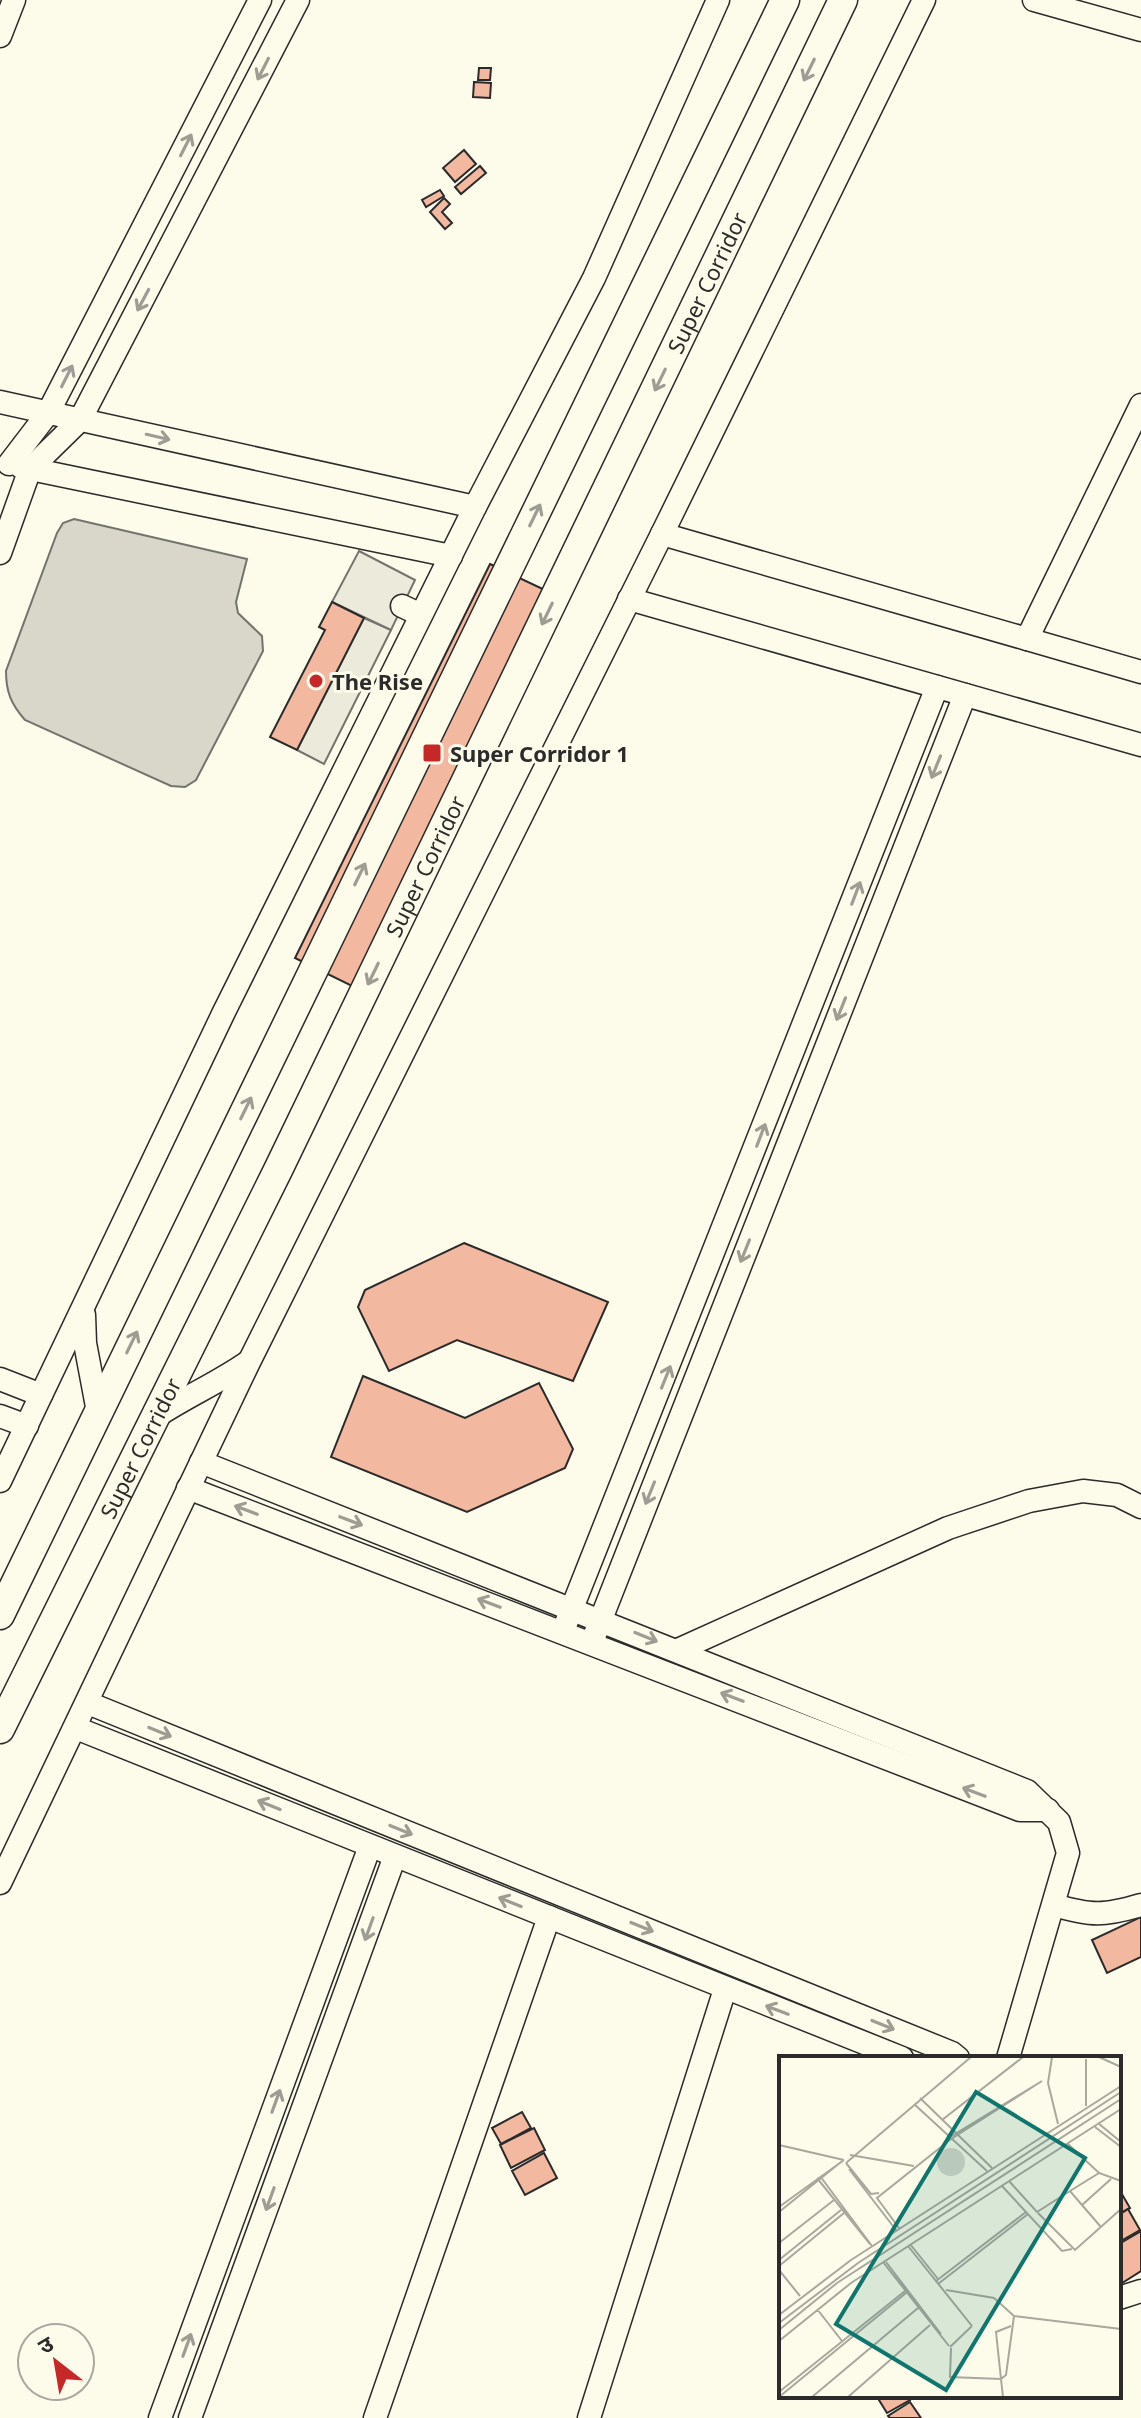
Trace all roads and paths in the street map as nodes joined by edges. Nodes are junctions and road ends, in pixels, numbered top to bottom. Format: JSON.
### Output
{"nodes":[{"id":1,"x":14,"y":0,"type":"edge"},
{"id":2,"x":260,"y":0,"type":"edge"},
{"id":3,"x":298,"y":0,"type":"edge"},
{"id":4,"x":718,"y":0,"type":"edge"},
{"id":5,"x":785,"y":0,"type":"edge"},
{"id":6,"x":843,"y":0,"type":"edge"},
{"id":7,"x":924,"y":0,"type":"edge"},
{"id":8,"x":1034,"y":0,"type":"edge"},
{"id":9,"x":1141,"y":30,"type":"edge"},
{"id":10,"x":0,"y":36,"type":"edge"},
{"id":11,"x":0,"y":402,"type":"edge"},
{"id":12,"x":1141,"y":405,"type":"edge"},
{"id":13,"x":48,"y":413,"type":"junction"},
{"id":14,"x":80,"y":420,"type":"junction"},
{"id":15,"x":13,"y":465,"type":"edge"},
{"id":16,"x":475,"y":507,"type":"junction"},
{"id":17,"x":662,"y":534,"type":"junction"},
{"id":18,"x":0,"y":553,"type":"edge"},
{"id":19,"x":451,"y":556,"type":"junction"},
{"id":20,"x":629,"y":599,"type":"junction"},
{"id":21,"x":1027,"y":639,"type":"junction"},
{"id":22,"x":1141,"y":672,"type":"edge"},
{"id":23,"x":937,"y":687,"type":"junction"},
{"id":24,"x":965,"y":695,"type":"junction"},
{"id":25,"x":1141,"y":745,"type":"edge"},
{"id":26,"x":84,"y":1308,"type":"junction"},
{"id":27,"x":249,"y":1362,"type":"junction"},
{"id":28,"x":0,"y":1379,"type":"edge"},
{"id":29,"x":41,"y":1395,"type":"junction"},
{"id":30,"x":98,"y":1412,"type":"junction"},
{"id":31,"x":0,"y":1416,"type":"edge"},
{"id":32,"x":157,"y":1416,"type":"junction"},
{"id":33,"x":27,"y":1426,"type":"junction"},
{"id":34,"x":201,"y":1462,"type":"junction"},
{"id":35,"x":0,"y":1481,"type":"edge"},
{"id":36,"x":188,"y":1488,"type":"junction"},
{"id":37,"x":1141,"y":1507,"type":"edge"},
{"id":38,"x":573,"y":1608,"type":"junction"},
{"id":39,"x":0,"y":1615,"type":"edge"},
{"id":40,"x":600,"y":1619,"type":"junction"},
{"id":41,"x":563,"y":1631,"type":"junction"},
{"id":42,"x":592,"y":1642,"type":"junction"},
{"id":43,"x":678,"y":1650,"type":"junction"},
{"id":44,"x":88,"y":1703,"type":"junction"},
{"id":45,"x":76,"y":1728,"type":"junction"},
{"id":46,"x":0,"y":1729,"type":"edge"},
{"id":47,"x":1048,"y":1810,"type":"junction"},
{"id":48,"x":370,"y":1846,"type":"junction"},
{"id":49,"x":395,"y":1856,"type":"junction"},
{"id":50,"x":0,"y":1883,"type":"edge"},
{"id":51,"x":1054,"y":1905,"type":"junction"},
{"id":52,"x":1141,"y":1905,"type":"edge"},
{"id":53,"x":549,"y":1917,"type":"junction"},
{"id":54,"x":725,"y":1989,"type":"junction"},
{"id":55,"x":897,"y":2056,"type":"edge"},
{"id":56,"x":956,"y":2056,"type":"edge"},
{"id":57,"x":1009,"y":2056,"type":"edge"},
{"id":58,"x":1141,"y":2291,"type":"edge"},
{"id":59,"x":1121,"y":2297,"type":"edge"},
{"id":60,"x":160,"y":2418,"type":"edge"},
{"id":61,"x":190,"y":2418,"type":"edge"},
{"id":62,"x":375,"y":2418,"type":"edge"},
{"id":63,"x":589,"y":2418,"type":"edge"}],
"edges":[{"from":1,"to":10,"type":"street"},
{"from":13,"to":2,"type":"street","one_way":true},
{"from":3,"to":14,"type":"street","one_way":true},
{"from":4,"to":16,"type":"street"},
{"from":30,"to":5,"type":"main road","one_way":true},
{"from":6,"to":32,"type":"main road","name":"Super Corridor","one_way":true},
{"from":7,"to":17,"type":"street"},
{"from":8,"to":9,"type":"street"},
{"from":11,"to":13,"type":"street"},
{"from":12,"to":21,"type":"street"},
{"from":13,"to":14,"type":"street"},
{"from":13,"to":15,"type":"street"},
{"from":14,"to":15,"type":"street"},
{"from":14,"to":16,"type":"street","one_way":true},
{"from":15,"to":18,"type":"street"},
{"from":15,"to":19,"type":"street"},
{"from":16,"to":19,"type":"street"},
{"from":17,"to":20,"type":"street"},
{"from":17,"to":21,"type":"street"},
{"from":19,"to":26,"type":"street"},
{"from":20,"to":23,"type":"street"},
{"from":20,"to":27,"type":"street"},
{"from":21,"to":22,"type":"street"},
{"from":23,"to":24,"type":"street"},
{"from":38,"to":23,"type":"street","one_way":true},
{"from":24,"to":25,"type":"street"},
{"from":24,"to":40,"type":"street","one_way":true},
{"from":26,"to":29,"type":"street"},
{"from":26,"to":30,"type":"street"},
{"from":27,"to":32,"type":"street"},
{"from":27,"to":34,"type":"street"},
{"from":28,"to":29,"type":"street"},
{"from":29,"to":33,"type":"street"},
{"from":30,"to":39,"type":"main road"},
{"from":31,"to":33,"type":"street"},
{"from":32,"to":46,"type":"main road","name":"Super Corridor"},
{"from":33,"to":35,"type":"street"},
{"from":34,"to":36,"type":"street"},
{"from":34,"to":38,"type":"street","one_way":true},
{"from":41,"to":36,"type":"street","one_way":true},
{"from":36,"to":44,"type":"street"},
{"from":37,"to":43,"type":"street"},
{"from":38,"to":40,"type":"street"},
{"from":38,"to":41,"type":"street"},
{"from":40,"to":42,"type":"street"},
{"from":40,"to":43,"type":"street","one_way":true},
{"from":41,"to":42,"type":"street"},
{"from":47,"to":42,"type":"street","one_way":true},
{"from":43,"to":47,"type":"street"},
{"from":44,"to":45,"type":"street"},
{"from":44,"to":56,"type":"street","one_way":true},
{"from":48,"to":45,"type":"street","one_way":true},
{"from":45,"to":50,"type":"street"},
{"from":47,"to":51,"type":"street"},
{"from":48,"to":49,"type":"street"},
{"from":60,"to":48,"type":"street","one_way":true},
{"from":53,"to":49,"type":"street","one_way":true},
{"from":49,"to":61,"type":"street","one_way":true},
{"from":51,"to":52,"type":"street"},
{"from":51,"to":57,"type":"street"},
{"from":53,"to":54,"type":"street"},
{"from":53,"to":62,"type":"street"},
{"from":55,"to":54,"type":"street","one_way":true},
{"from":54,"to":63,"type":"street"},
{"from":58,"to":59,"type":"street"}]}
